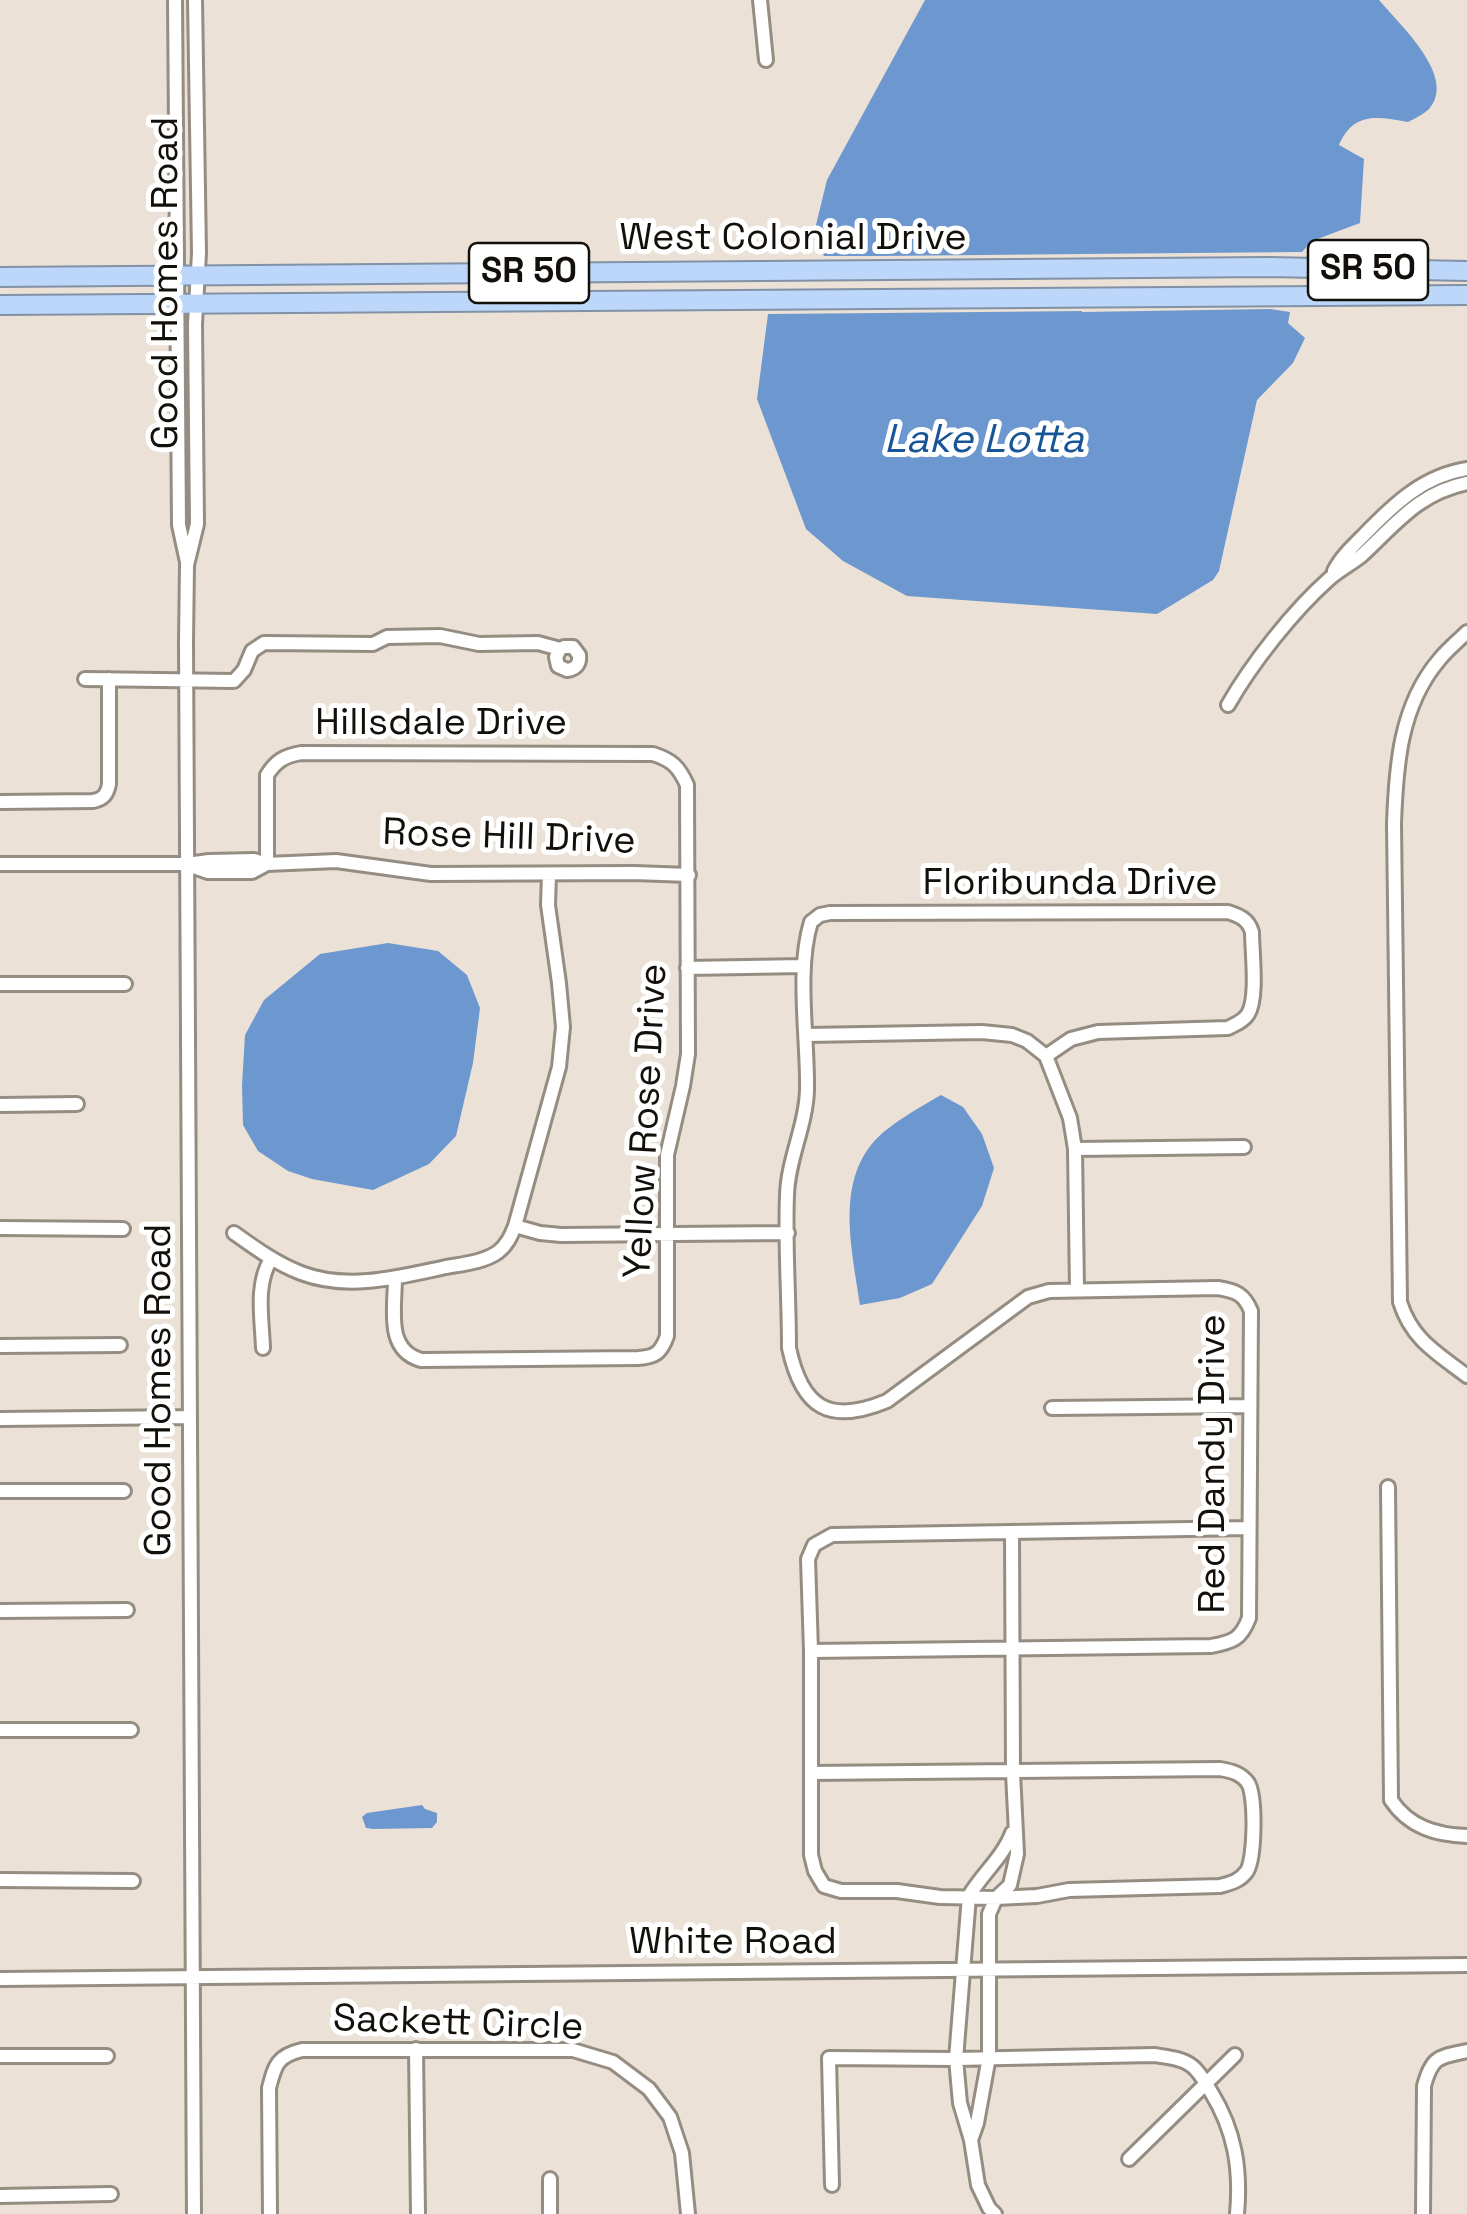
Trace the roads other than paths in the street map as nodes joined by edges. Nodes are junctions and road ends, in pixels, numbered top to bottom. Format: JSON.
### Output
{"nodes":[{"id":1,"x":175,"y":0,"type":"edge"},
{"id":2,"x":195,"y":0,"type":"edge"},
{"id":3,"x":760,"y":0,"type":"edge"},
{"id":4,"x":766,"y":60,"type":"dead end"},
{"id":5,"x":764,"y":271,"type":"junction"},
{"id":6,"x":1467,"y":272,"type":"edge"},
{"id":7,"x":480,"y":274,"type":"junction"},
{"id":8,"x":178,"y":276,"type":"junction"},
{"id":9,"x":198,"y":276,"type":"junction"},
{"id":10,"x":0,"y":277,"type":"edge"},
{"id":11,"x":1467,"y":294,"type":"edge"},
{"id":12,"x":764,"y":300,"type":"junction"},
{"id":13,"x":414,"y":302,"type":"junction"},
{"id":14,"x":187,"y":304,"type":"junction"},
{"id":15,"x":0,"y":305,"type":"edge"},
{"id":16,"x":1467,"y":469,"type":"edge"},
{"id":17,"x":1467,"y":483,"type":"edge"},
{"id":18,"x":1332,"y":576,"type":"junction"},
{"id":19,"x":1467,"y":632,"type":"edge"},
{"id":20,"x":560,"y":649,"type":"dead end"},
{"id":21,"x":85,"y":679,"type":"dead end"},
{"id":22,"x":110,"y":679,"type":"junction"},
{"id":23,"x":188,"y":680,"type":"junction"},
{"id":24,"x":1228,"y":705,"type":"dead end"},
{"id":25,"x":688,"y":796,"type":"joint"},
{"id":26,"x":0,"y":802,"type":"edge"},
{"id":27,"x":0,"y":864,"type":"edge"},
{"id":28,"x":187,"y":864,"type":"junction"},
{"id":29,"x":267,"y":864,"type":"junction"},
{"id":30,"x":549,"y":874,"type":"junction"},
{"id":31,"x":688,"y":875,"type":"junction"},
{"id":32,"x":804,"y":966,"type":"junction"},
{"id":33,"x":687,"y":968,"type":"junction"},
{"id":34,"x":0,"y":984,"type":"edge"},
{"id":35,"x":124,"y":984,"type":"dead end"},
{"id":36,"x":806,"y":1035,"type":"junction"},
{"id":37,"x":1046,"y":1056,"type":"junction"},
{"id":38,"x":77,"y":1104,"type":"dead end"},
{"id":39,"x":0,"y":1105,"type":"edge"},
{"id":40,"x":1244,"y":1147,"type":"dead end"},
{"id":41,"x":1075,"y":1148,"type":"junction"},
{"id":42,"x":515,"y":1226,"type":"junction"},
{"id":43,"x":0,"y":1228,"type":"edge"},
{"id":44,"x":123,"y":1228,"type":"dead end"},
{"id":45,"x":234,"y":1233,"type":"dead end"},
{"id":46,"x":788,"y":1233,"type":"junction"},
{"id":47,"x":667,"y":1236,"type":"junction"},
{"id":48,"x":272,"y":1259,"type":"junction"},
{"id":49,"x":395,"y":1278,"type":"junction"},
{"id":50,"x":1077,"y":1290,"type":"junction"},
{"id":51,"x":120,"y":1344,"type":"dead end"},
{"id":52,"x":0,"y":1346,"type":"edge"},
{"id":53,"x":263,"y":1348,"type":"dead end"},
{"id":54,"x":1467,"y":1376,"type":"edge"},
{"id":55,"x":1250,"y":1406,"type":"junction"},
{"id":56,"x":1052,"y":1408,"type":"dead end"},
{"id":57,"x":190,"y":1417,"type":"junction"},
{"id":58,"x":0,"y":1419,"type":"edge"},
{"id":59,"x":1388,"y":1487,"type":"dead end"},
{"id":60,"x":0,"y":1491,"type":"edge"},
{"id":61,"x":124,"y":1491,"type":"dead end"},
{"id":62,"x":1249,"y":1528,"type":"junction"},
{"id":63,"x":1012,"y":1532,"type":"junction"},
{"id":64,"x":0,"y":1610,"type":"edge"},
{"id":65,"x":127,"y":1610,"type":"dead end"},
{"id":66,"x":1012,"y":1648,"type":"junction"},
{"id":67,"x":812,"y":1651,"type":"junction"},
{"id":68,"x":0,"y":1730,"type":"edge"},
{"id":69,"x":130,"y":1730,"type":"dead end"},
{"id":70,"x":812,"y":1773,"type":"junction"},
{"id":71,"x":1013,"y":1773,"type":"junction"},
{"id":72,"x":1015,"y":1827,"type":"junction"},
{"id":73,"x":1467,"y":1836,"type":"edge"},
{"id":74,"x":0,"y":1880,"type":"edge"},
{"id":75,"x":133,"y":1881,"type":"dead end"},
{"id":76,"x":969,"y":1896,"type":"junction"},
{"id":77,"x":996,"y":1898,"type":"junction"},
{"id":78,"x":1467,"y":1966,"type":"edge"},
{"id":79,"x":963,"y":1971,"type":"junction"},
{"id":80,"x":989,"y":1971,"type":"junction"},
{"id":81,"x":192,"y":1977,"type":"junction"},
{"id":82,"x":0,"y":1979,"type":"edge"},
{"id":83,"x":416,"y":2049,"type":"junction"},
{"id":84,"x":1467,"y":2049,"type":"edge"},
{"id":85,"x":1235,"y":2054,"type":"dead end"},
{"id":86,"x":0,"y":2056,"type":"edge"},
{"id":87,"x":107,"y":2056,"type":"dead end"},
{"id":88,"x":989,"y":2057,"type":"junction"},
{"id":89,"x":956,"y":2059,"type":"junction"},
{"id":90,"x":1206,"y":2082,"type":"junction"},
{"id":91,"x":971,"y":2140,"type":"junction"},
{"id":92,"x":1129,"y":2159,"type":"dead end"},
{"id":93,"x":550,"y":2180,"type":"dead end"},
{"id":94,"x":832,"y":2184,"type":"dead end"},
{"id":95,"x":111,"y":2194,"type":"dead end"},
{"id":96,"x":0,"y":2196,"type":"edge"},
{"id":97,"x":194,"y":2214,"type":"edge"},
{"id":98,"x":270,"y":2214,"type":"edge"},
{"id":99,"x":418,"y":2214,"type":"edge"},
{"id":100,"x":550,"y":2214,"type":"edge"},
{"id":101,"x":688,"y":2214,"type":"edge"},
{"id":102,"x":994,"y":2214,"type":"edge"},
{"id":103,"x":1237,"y":2214,"type":"edge"},
{"id":104,"x":1423,"y":2214,"type":"edge"}],
"edges":[{"from":1,"to":8,"type":"street","name":"Good Homes Road"},
{"from":2,"to":9,"type":"street","name":"Good Homes Road"},
{"from":3,"to":4,"type":"street"},
{"from":5,"to":6,"type":"highway","name":"West Colonial Drive","number":"SR 50"},
{"from":5,"to":7,"type":"highway","name":"West Colonial Drive","number":"SR 50"},
{"from":5,"to":12,"type":"highway"},
{"from":7,"to":9,"type":"highway","name":"West Colonial Drive","number":"SR 50"},
{"from":7,"to":13,"type":"highway"},
{"from":8,"to":9,"type":"highway","name":"West Colonial Drive","number":"SR 50"},
{"from":8,"to":10,"type":"highway","name":"West Colonial Drive","number":"SR 50"},
{"from":8,"to":14,"type":"street","name":"Good Homes Road"},
{"from":9,"to":14,"type":"street","name":"Good Homes Road"},
{"from":11,"to":12,"type":"highway","name":"West Colonial Drive","number":"SR 50"},
{"from":12,"to":13,"type":"highway","name":"West Colonial Drive","number":"SR 50"},
{"from":13,"to":14,"type":"highway","name":"West Colonial Drive","number":"SR 50"},
{"from":14,"to":15,"type":"highway","name":"West Colonial Drive","number":"SR 50"},
{"from":14,"to":23,"type":"street","name":"Good Homes Road"},
{"from":16,"to":18,"type":"street"},
{"from":17,"to":18,"type":"street"},
{"from":18,"to":24,"type":"street"},
{"from":19,"to":54,"type":"street"},
{"from":20,"to":23,"type":"street"},
{"from":21,"to":22,"type":"street"},
{"from":22,"to":23,"type":"street"},
{"from":22,"to":26,"type":"street"},
{"from":23,"to":28,"type":"street","name":"Good Homes Road"},
{"from":25,"to":29,"type":"street","name":"Hillsdale Drive"},
{"from":25,"to":31,"type":"street","name":"Yellow Rose Drive"},
{"from":27,"to":28,"type":"street","name":"Rose Hill Drive"},
{"from":28,"to":29,"type":"street","name":"Rose Hill Drive"},
{"from":28,"to":57,"type":"street","name":"Good Homes Road"},
{"from":29,"to":30,"type":"street","name":"Rose Hill Drive"},
{"from":30,"to":31,"type":"street","name":"Rose Hill Drive"},
{"from":30,"to":42,"type":"street"},
{"from":31,"to":33,"type":"street","name":"Yellow Rose Drive"},
{"from":32,"to":33,"type":"street"},
{"from":32,"to":36,"type":"street","name":"Red Dandy Drive"},
{"from":32,"to":37,"type":"street","name":"Floribunda Drive"},
{"from":33,"to":47,"type":"street","name":"Yellow Rose Drive"},
{"from":34,"to":35,"type":"street"},
{"from":36,"to":37,"type":"street"},
{"from":36,"to":46,"type":"street","name":"Red Dandy Drive"},
{"from":37,"to":41,"type":"street"},
{"from":38,"to":39,"type":"street"},
{"from":40,"to":41,"type":"street"},
{"from":41,"to":50,"type":"street"},
{"from":42,"to":47,"type":"street"},
{"from":42,"to":49,"type":"street"},
{"from":43,"to":44,"type":"street"},
{"from":45,"to":48,"type":"street"},
{"from":46,"to":47,"type":"street"},
{"from":46,"to":50,"type":"street","name":"Red Dandy Drive"},
{"from":47,"to":49,"type":"street","name":"Yellow Rose Drive"},
{"from":48,"to":49,"type":"street"},
{"from":48,"to":53,"type":"street"},
{"from":50,"to":55,"type":"street","name":"Red Dandy Drive"},
{"from":51,"to":52,"type":"street"},
{"from":55,"to":56,"type":"street"},
{"from":55,"to":62,"type":"street","name":"Red Dandy Drive"},
{"from":57,"to":58,"type":"street"},
{"from":57,"to":81,"type":"street","name":"Good Homes Road"},
{"from":59,"to":73,"type":"street"},
{"from":60,"to":61,"type":"street"},
{"from":62,"to":63,"type":"street"},
{"from":62,"to":66,"type":"street","name":"Red Dandy Drive"},
{"from":63,"to":66,"type":"street"},
{"from":63,"to":67,"type":"street"},
{"from":64,"to":65,"type":"street"},
{"from":66,"to":67,"type":"street","name":"Red Dandy Drive"},
{"from":66,"to":71,"type":"street"},
{"from":67,"to":70,"type":"street"},
{"from":68,"to":69,"type":"street"},
{"from":70,"to":71,"type":"street"},
{"from":70,"to":76,"type":"street"},
{"from":71,"to":72,"type":"street"},
{"from":71,"to":77,"type":"street"},
{"from":72,"to":76,"type":"street"},
{"from":72,"to":77,"type":"street"},
{"from":74,"to":75,"type":"street"},
{"from":76,"to":77,"type":"street"},
{"from":76,"to":79,"type":"street"},
{"from":77,"to":80,"type":"street"},
{"from":78,"to":80,"type":"street","name":"White Road"},
{"from":79,"to":80,"type":"street","name":"White Road"},
{"from":79,"to":81,"type":"street","name":"White Road"},
{"from":79,"to":89,"type":"street"},
{"from":80,"to":88,"type":"street"},
{"from":81,"to":82,"type":"street","name":"White Road"},
{"from":81,"to":97,"type":"street","name":"Good Homes Road"},
{"from":83,"to":98,"type":"street","name":"Sackett Circle"},
{"from":83,"to":99,"type":"street"},
{"from":83,"to":101,"type":"street","name":"Sackett Circle"},
{"from":84,"to":104,"type":"street"},
{"from":85,"to":90,"type":"street"},
{"from":86,"to":87,"type":"street"},
{"from":88,"to":89,"type":"street"},
{"from":88,"to":90,"type":"street"},
{"from":88,"to":91,"type":"street"},
{"from":89,"to":91,"type":"street"},
{"from":89,"to":94,"type":"street"},
{"from":90,"to":92,"type":"street"},
{"from":90,"to":103,"type":"street"},
{"from":91,"to":102,"type":"street"},
{"from":93,"to":100,"type":"street"},
{"from":95,"to":96,"type":"street"}]}
